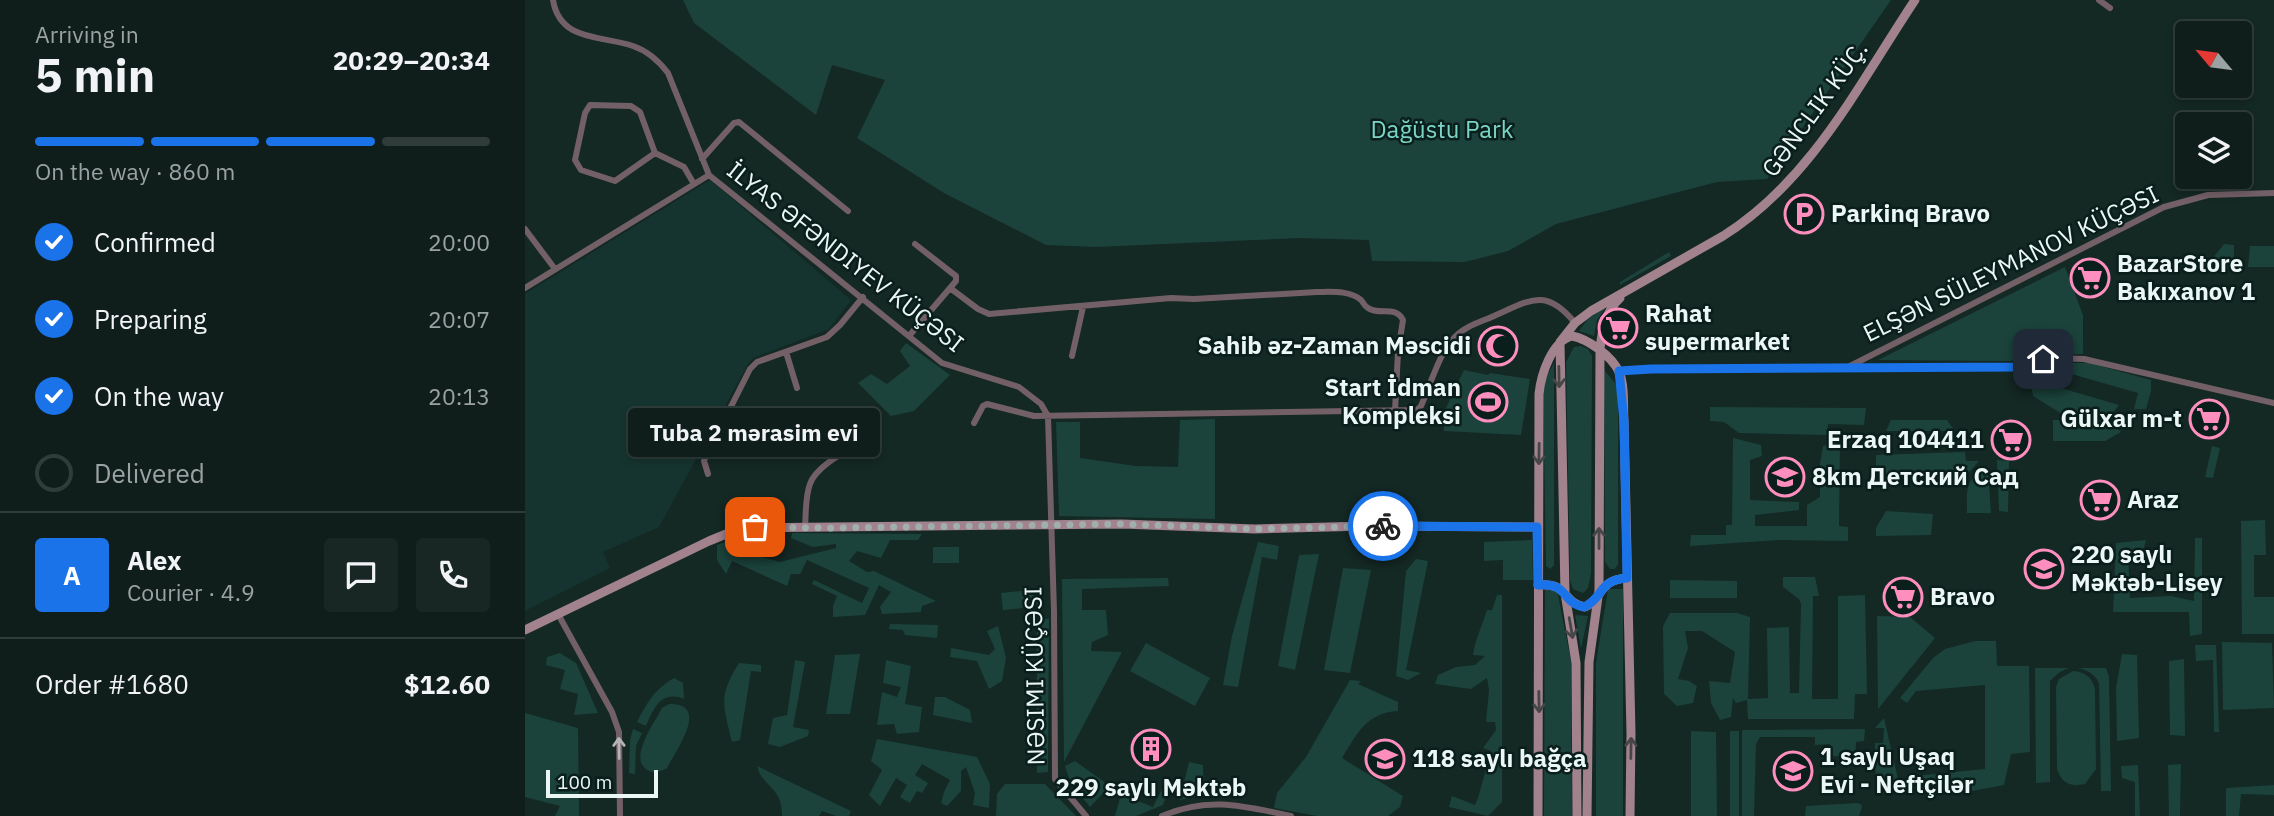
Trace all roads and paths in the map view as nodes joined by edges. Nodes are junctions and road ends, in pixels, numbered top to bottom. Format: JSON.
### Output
{"nodes":[{"id":1,"x":552,"y":0,"type":"edge"},
{"id":2,"x":1915,"y":0,"type":"edge"},
{"id":3,"x":2099,"y":0,"type":"edge"},
{"id":4,"x":2110,"y":8,"type":"dead end"},
{"id":5,"x":655,"y":153,"type":"junction"},
{"id":6,"x":702,"y":159,"type":"junction"},
{"id":7,"x":709,"y":175,"type":"junction"},
{"id":8,"x":694,"y":184,"type":"junction"},
{"id":9,"x":2274,"y":193,"type":"edge"},
{"id":10,"x":848,"y":211,"type":"dead end"},
{"id":11,"x":525,"y":229,"type":"edge"},
{"id":12,"x":915,"y":244,"type":"dead end"},
{"id":13,"x":555,"y":269,"type":"junction"},
{"id":14,"x":525,"y":288,"type":"edge"},
{"id":15,"x":950,"y":288,"type":"junction"},
{"id":16,"x":1626,"y":292,"type":"junction"},
{"id":17,"x":863,"y":297,"type":"junction"},
{"id":18,"x":1083,"y":307,"type":"junction"},
{"id":19,"x":1579,"y":320,"type":"junction"},
{"id":20,"x":909,"y":336,"type":"junction"},
{"id":21,"x":1560,"y":342,"type":"junction"},
{"id":22,"x":1600,"y":349,"type":"junction"},
{"id":23,"x":786,"y":352,"type":"junction"},
{"id":24,"x":1072,"y":356,"type":"dead end"},
{"id":25,"x":1849,"y":366,"type":"junction"},
{"id":26,"x":1619,"y":371,"type":"junction"},
{"id":27,"x":797,"y":388,"type":"dead end"},
{"id":28,"x":2274,"y":403,"type":"edge"},
{"id":29,"x":1395,"y":411,"type":"junction"},
{"id":30,"x":1048,"y":416,"type":"junction"},
{"id":31,"x":974,"y":423,"type":"dead end"},
{"id":32,"x":869,"y":437,"type":"dead end"},
{"id":33,"x":708,"y":474,"type":"dead end"},
{"id":34,"x":1050,"y":526,"type":"junction"},
{"id":35,"x":1537,"y":527,"type":"junction"},
{"id":36,"x":805,"y":528,"type":"junction"},
{"id":37,"x":1627,"y":578,"type":"junction"},
{"id":38,"x":1538,"y":585,"type":"junction"},
{"id":39,"x":1599,"y":590,"type":"junction"},
{"id":40,"x":1565,"y":593,"type":"junction"},
{"id":41,"x":558,"y":614,"type":"junction"},
{"id":42,"x":525,"y":630,"type":"edge"},
{"id":43,"x":620,"y":816,"type":"edge"},
{"id":44,"x":1086,"y":816,"type":"edge"},
{"id":45,"x":1162,"y":816,"type":"edge"},
{"id":46,"x":1290,"y":816,"type":"edge"},
{"id":47,"x":1538,"y":816,"type":"edge"},
{"id":48,"x":1577,"y":816,"type":"edge"},
{"id":49,"x":1587,"y":816,"type":"edge"},
{"id":50,"x":1630,"y":816,"type":"edge"}],
"edges":[{"from":1,"to":6,"type":"street","name":"İLYAS ƏFƏNDIYEV KÜÇƏSI"},
{"from":2,"to":16,"type":"street","name":"GƏNCLIK KÜÇ."},
{"from":3,"to":4,"type":"street"},
{"from":5,"to":5,"type":"street"},
{"from":5,"to":8,"type":"street"},
{"from":6,"to":7,"type":"street","name":"İLYAS ƏFƏNDIYEV KÜÇƏSI"},
{"from":6,"to":10,"type":"street"},
{"from":7,"to":8,"type":"street"},
{"from":7,"to":17,"type":"street","name":"İLYAS ƏFƏNDIYEV KÜÇƏSI"},
{"from":8,"to":13,"type":"street"},
{"from":9,"to":25,"type":"street","name":"ELŞƏN SÜLEYMANOV KÜÇƏSI"},
{"from":11,"to":13,"type":"street"},
{"from":12,"to":15,"type":"street"},
{"from":13,"to":14,"type":"street"},
{"from":15,"to":18,"type":"street"},
{"from":15,"to":20,"type":"street"},
{"from":16,"to":19,"type":"street","name":"GƏNCLIK KÜÇ."},
{"from":16,"to":22,"type":"street"},
{"from":17,"to":20,"type":"street","name":"İLYAS ƏFƏNDIYEV KÜÇƏSI"},
{"from":17,"to":23,"type":"street"},
{"from":18,"to":24,"type":"street"},
{"from":18,"to":29,"type":"street"},
{"from":19,"to":21,"type":"street"},
{"from":19,"to":29,"type":"street"},
{"from":20,"to":30,"type":"street","name":"İLYAS ƏFƏNDIYEV KÜÇƏSI"},
{"from":21,"to":22,"type":"street"},
{"from":21,"to":35,"type":"street","one_way":true},
{"from":21,"to":40,"type":"street","one_way":true},
{"from":22,"to":26,"type":"street"},
{"from":39,"to":22,"type":"street","one_way":true},
{"from":23,"to":27,"type":"street"},
{"from":23,"to":33,"type":"street"},
{"from":25,"to":26,"type":"street","name":"ELŞƏN SÜLEYMANOV KÜÇƏSI"},
{"from":25,"to":28,"type":"street","name":"ELŞƏN SÜLEYMANOV KÜÇƏSI"},
{"from":26,"to":37,"type":"street"},
{"from":29,"to":30,"type":"street"},
{"from":30,"to":31,"type":"street"},
{"from":30,"to":34,"type":"street"},
{"from":32,"to":36,"type":"street"},
{"from":34,"to":35,"type":"street"},
{"from":34,"to":36,"type":"street"},
{"from":34,"to":44,"type":"street","name":"NƏSIMI KÜÇƏSI"},
{"from":35,"to":38,"type":"street"},
{"from":36,"to":41,"type":"street"},
{"from":37,"to":39,"type":"street"},
{"from":50,"to":37,"type":"street","one_way":true},
{"from":38,"to":40,"type":"street"},
{"from":38,"to":47,"type":"street","one_way":true},
{"from":39,"to":40,"type":"street"},
{"from":39,"to":49,"type":"street"},
{"from":40,"to":48,"type":"street","one_way":true},
{"from":41,"to":42,"type":"street"},
{"from":43,"to":41,"type":"street","one_way":true},
{"from":45,"to":46,"type":"street"}]}
